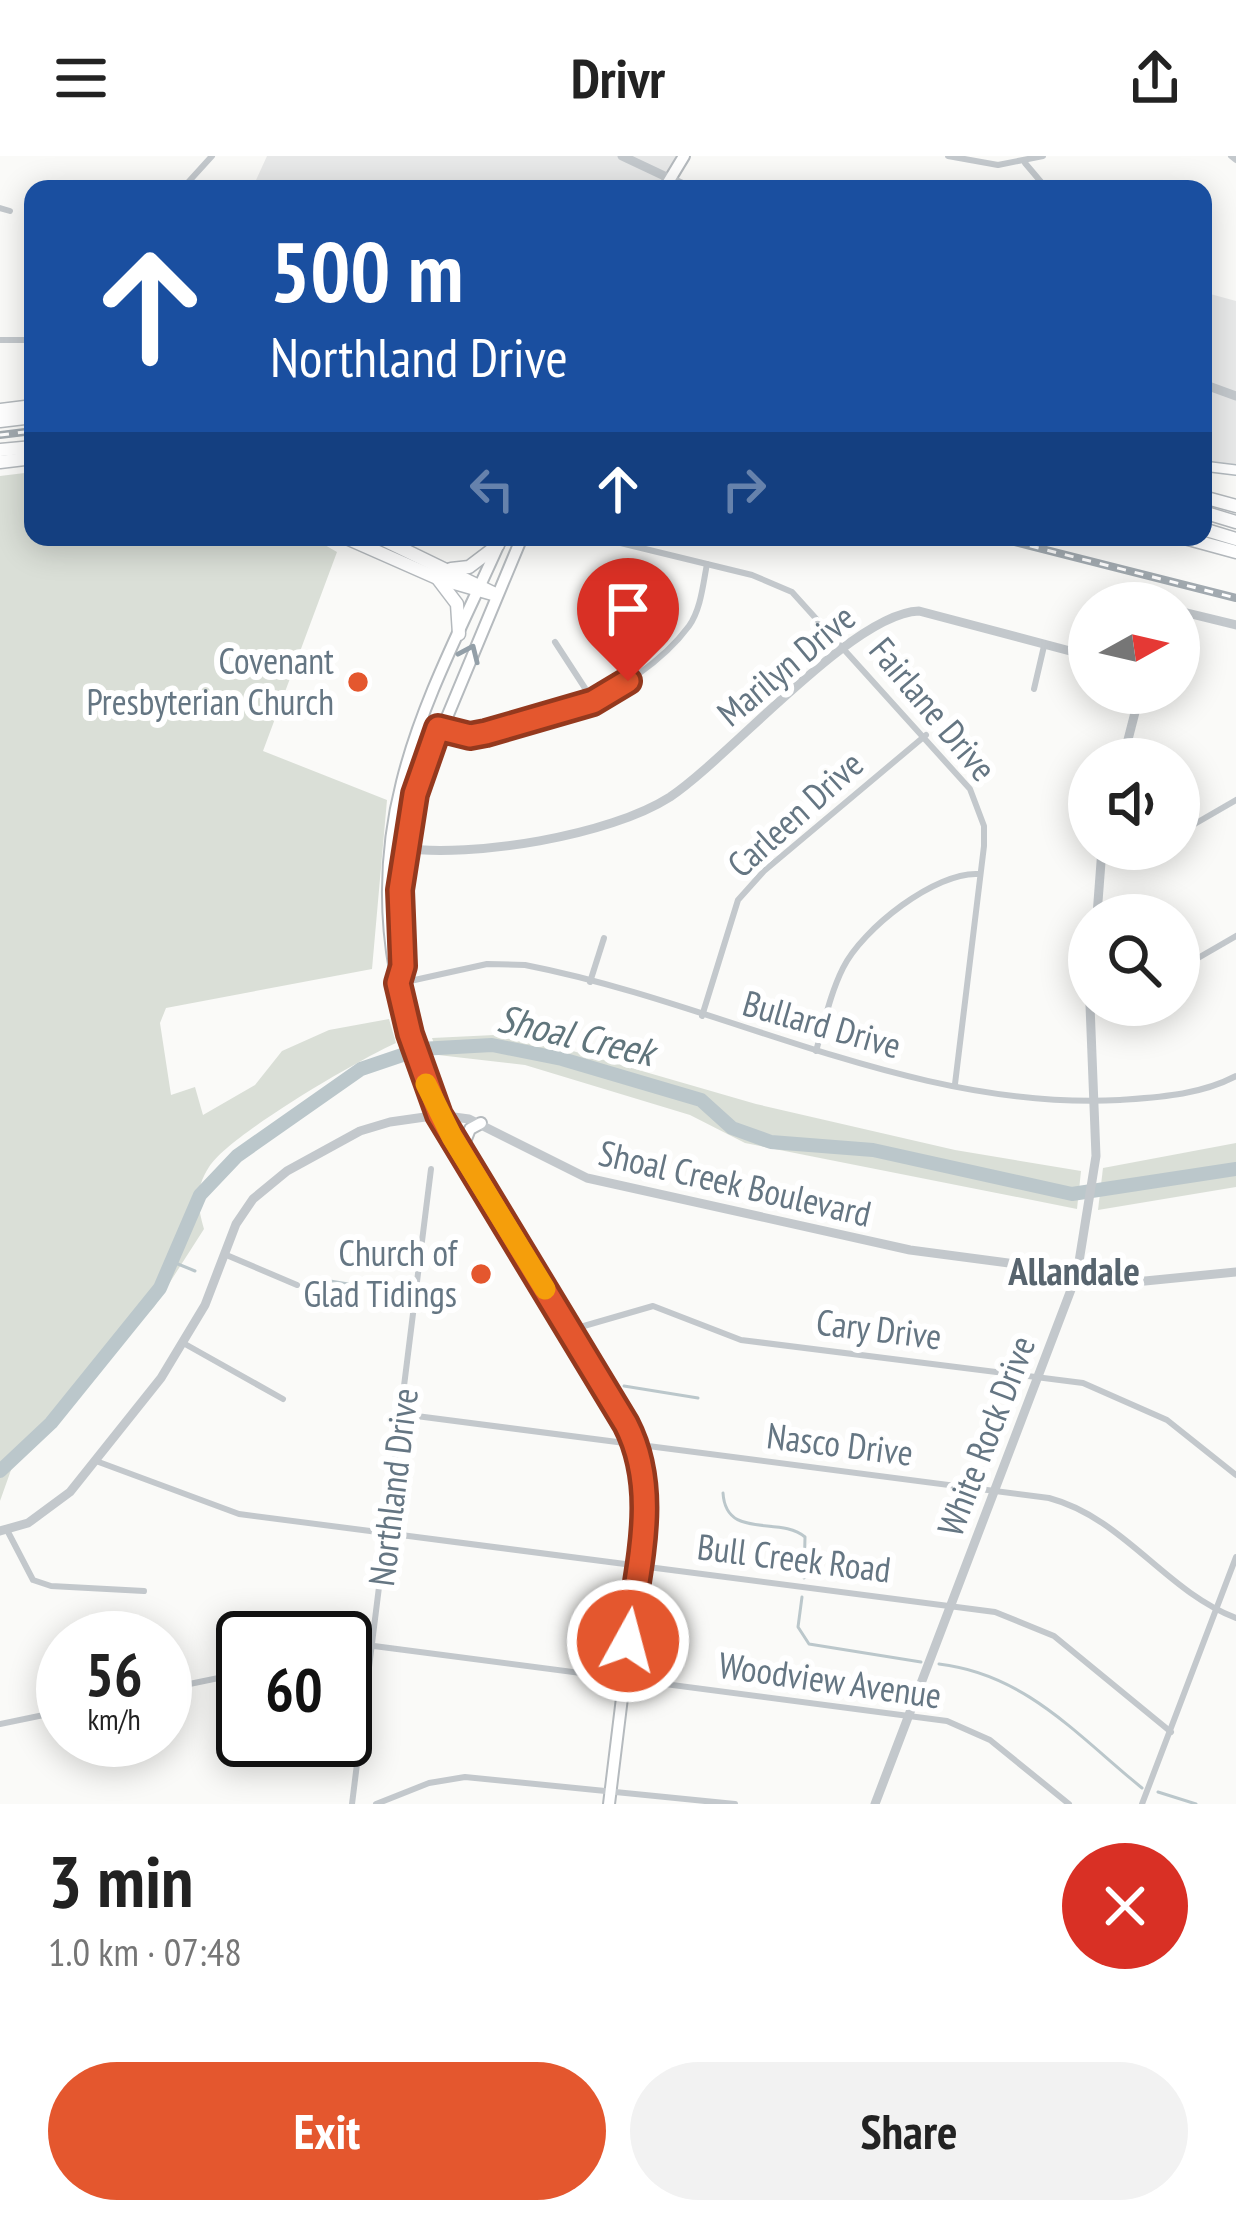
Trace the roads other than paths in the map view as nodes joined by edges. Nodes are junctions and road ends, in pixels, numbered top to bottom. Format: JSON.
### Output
{"nodes":[{"id":1,"x":212,"y":156,"type":"edge"},
{"id":2,"x":622,"y":156,"type":"edge"},
{"id":3,"x":948,"y":156,"type":"edge"},
{"id":4,"x":1043,"y":156,"type":"edge"},
{"id":5,"x":1025,"y":163,"type":"junction"},
{"id":6,"x":190,"y":180,"type":"edge"},
{"id":7,"x":660,"y":180,"type":"edge"},
{"id":8,"x":1039,"y":180,"type":"edge"},
{"id":9,"x":0,"y":208,"type":"edge"},
{"id":10,"x":10,"y":212,"type":"dead end"},
{"id":11,"x":364,"y":546,"type":"edge"},
{"id":12,"x":399,"y":546,"type":"edge"},
{"id":13,"x":494,"y":546,"type":"edge"},
{"id":14,"x":498,"y":546,"type":"edge"},
{"id":15,"x":518,"y":546,"type":"edge"},
{"id":16,"x":634,"y":546,"type":"edge"},
{"id":17,"x":707,"y":563,"type":"junction"},
{"id":18,"x":450,"y":568,"type":"junction"},
{"id":19,"x":437,"y":578,"type":"junction"},
{"id":20,"x":480,"y":588,"type":"junction"},
{"id":21,"x":496,"y":595,"type":"junction"},
{"id":22,"x":1200,"y":616,"type":"edge"},
{"id":23,"x":1236,"y":625,"type":"edge"},
{"id":24,"x":459,"y":634,"type":"junction"},
{"id":25,"x":555,"y":642,"type":"dead end"},
{"id":26,"x":1044,"y":646,"type":"junction"},
{"id":27,"x":847,"y":648,"type":"junction"},
{"id":28,"x":1068,"y":651,"type":"edge"},
{"id":29,"x":1034,"y":689,"type":"dead end"},
{"id":30,"x":593,"y":702,"type":"junction"},
{"id":31,"x":422,"y":722,"type":"junction"},
{"id":32,"x":438,"y":728,"type":"junction"},
{"id":33,"x":926,"y":735,"type":"junction"},
{"id":34,"x":1236,"y":800,"type":"edge"},
{"id":35,"x":1200,"y":821,"type":"edge"},
{"id":36,"x":390,"y":845,"type":"junction"},
{"id":37,"x":404,"y":848,"type":"junction"},
{"id":38,"x":981,"y":874,"type":"junction"},
{"id":39,"x":1236,"y":936,"type":"edge"},
{"id":40,"x":604,"y":938,"type":"dead end"},
{"id":41,"x":1200,"y":957,"type":"edge"},
{"id":42,"x":590,"y":982,"type":"junction"},
{"id":43,"x":398,"y":983,"type":"junction"},
{"id":44,"x":702,"y":1016,"type":"junction"},
{"id":45,"x":1091,"y":1026,"type":"edge"},
{"id":46,"x":816,"y":1051,"type":"junction"},
{"id":47,"x":1236,"y":1076,"type":"edge"},
{"id":48,"x":955,"y":1084,"type":"junction"},
{"id":49,"x":1095,"y":1101,"type":"junction"},
{"id":50,"x":439,"y":1115,"type":"junction"},
{"id":51,"x":481,"y":1123,"type":"junction"},
{"id":52,"x":460,"y":1152,"type":"junction"},
{"id":53,"x":430,"y":1169,"type":"dead end"},
{"id":54,"x":224,"y":1254,"type":"junction"},
{"id":55,"x":1236,"y":1272,"type":"edge"},
{"id":56,"x":1077,"y":1274,"type":"junction"},
{"id":57,"x":297,"y":1286,"type":"dead end"},
{"id":58,"x":570,"y":1330,"type":"junction"},
{"id":59,"x":185,"y":1344,"type":"junction"},
{"id":60,"x":1039,"y":1376,"type":"junction"},
{"id":61,"x":283,"y":1399,"type":"dead end"},
{"id":62,"x":401,"y":1414,"type":"junction"},
{"id":63,"x":636,"y":1444,"type":"junction"},
{"id":64,"x":96,"y":1461,"type":"junction"},
{"id":65,"x":1236,"y":1474,"type":"edge"},
{"id":66,"x":994,"y":1491,"type":"junction"},
{"id":67,"x":4,"y":1531,"type":"edge"},
{"id":68,"x":388,"y":1534,"type":"junction"},
{"id":69,"x":1236,"y":1557,"type":"edge"},
{"id":70,"x":637,"y":1565,"type":"junction"},
{"id":71,"x":144,"y":1592,"type":"dead end"},
{"id":72,"x":950,"y":1605,"type":"junction"},
{"id":73,"x":1216,"y":1611,"type":"junction"},
{"id":74,"x":1236,"y":1618,"type":"edge"},
{"id":75,"x":374,"y":1646,"type":"junction"},
{"id":76,"x":622,"y":1679,"type":"junction"},
{"id":77,"x":909,"y":1715,"type":"junction"},
{"id":78,"x":36,"y":1717,"type":"edge"},
{"id":79,"x":0,"y":1724,"type":"edge"},
{"id":80,"x":1171,"y":1732,"type":"junction"},
{"id":81,"x":609,"y":1798,"type":"edge"},
{"id":82,"x":352,"y":1804,"type":"edge"},
{"id":83,"x":376,"y":1804,"type":"edge"},
{"id":84,"x":735,"y":1804,"type":"edge"},
{"id":85,"x":874,"y":1804,"type":"edge"},
{"id":86,"x":1069,"y":1804,"type":"edge"},
{"id":87,"x":1142,"y":1804,"type":"edge"}],
"edges":[{"from":1,"to":6,"type":"street"},
{"from":2,"to":7,"type":"street"},
{"from":3,"to":5,"type":"street"},
{"from":4,"to":5,"type":"street"},
{"from":5,"to":8,"type":"street"},
{"from":9,"to":10,"type":"street"},
{"from":11,"to":19,"type":"highway"},
{"from":12,"to":18,"type":"highway"},
{"from":13,"to":18,"type":"highway"},
{"from":14,"to":20,"type":"main road"},
{"from":15,"to":21,"type":"main road"},
{"from":16,"to":17,"type":"street","name":"Fairlane Drive"},
{"from":17,"to":27,"type":"street","name":"Fairlane Drive"},
{"from":17,"to":30,"type":"street"},
{"from":18,"to":20,"type":"highway"},
{"from":19,"to":20,"type":"highway"},
{"from":19,"to":24,"type":"highway"},
{"from":20,"to":21,"type":"highway"},
{"from":20,"to":24,"type":"main road"},
{"from":32,"to":21,"type":"main road","one_way":true},
{"from":22,"to":23,"type":"street"},
{"from":24,"to":31,"type":"main road"},
{"from":25,"to":30,"type":"street"},
{"from":26,"to":27,"type":"street","name":"Marilyn Drive"},
{"from":26,"to":28,"type":"street","name":"Marilyn Drive"},
{"from":26,"to":29,"type":"street"},
{"from":27,"to":33,"type":"street","name":"Fairlane Drive"},
{"from":27,"to":37,"type":"street","name":"Marilyn Drive"},
{"from":30,"to":32,"type":"street"},
{"from":31,"to":32,"type":"street"},
{"from":31,"to":36,"type":"main road"},
{"from":32,"to":37,"type":"main road"},
{"from":33,"to":38,"type":"street","name":"Fairlane Drive"},
{"from":33,"to":44,"type":"street","name":"Carleen Drive"},
{"from":34,"to":35,"type":"street"},
{"from":36,"to":37,"type":"street","name":"Marilyn Drive"},
{"from":36,"to":43,"type":"main road"},
{"from":37,"to":43,"type":"main road"},
{"from":38,"to":46,"type":"street"},
{"from":38,"to":48,"type":"street","name":"Fairlane Drive"},
{"from":39,"to":41,"type":"street"},
{"from":40,"to":42,"type":"street"},
{"from":42,"to":43,"type":"street","name":"Bullard Drive"},
{"from":42,"to":44,"type":"street","name":"Bullard Drive"},
{"from":43,"to":50,"type":"main road"},
{"from":44,"to":46,"type":"street","name":"Bullard Drive"},
{"from":45,"to":49,"type":"street","name":"White Rock Drive"},
{"from":46,"to":48,"type":"street","name":"Bullard Drive"},
{"from":47,"to":49,"type":"street","name":"Bullard Drive"},
{"from":48,"to":49,"type":"street","name":"Bullard Drive"},
{"from":49,"to":56,"type":"street","name":"White Rock Drive"},
{"from":50,"to":51,"type":"street","name":"Shoal Creek Boulevard"},
{"from":50,"to":52,"type":"main road"},
{"from":50,"to":54,"type":"street","name":"Shoal Creek Boulevard"},
{"from":51,"to":52,"type":"main road"},
{"from":51,"to":56,"type":"street","name":"Shoal Creek Boulevard"},
{"from":52,"to":58,"type":"main road"},
{"from":53,"to":62,"type":"street","name":"Northland Drive"},
{"from":54,"to":57,"type":"street"},
{"from":54,"to":59,"type":"street","name":"Shoal Creek Boulevard"},
{"from":55,"to":56,"type":"street","name":"Shoal Creek Boulevard"},
{"from":56,"to":60,"type":"street","name":"White Rock Drive"},
{"from":58,"to":60,"type":"street","name":"Cary Drive"},
{"from":58,"to":63,"type":"main road"},
{"from":59,"to":61,"type":"street"},
{"from":59,"to":64,"type":"street","name":"Shoal Creek Boulevard"},
{"from":60,"to":65,"type":"street","name":"Cary Drive"},
{"from":60,"to":66,"type":"street","name":"White Rock Drive"},
{"from":62,"to":63,"type":"street","name":"Nasco Drive"},
{"from":62,"to":68,"type":"street","name":"Northland Drive"},
{"from":63,"to":66,"type":"street","name":"Nasco Drive"},
{"from":63,"to":70,"type":"main road"},
{"from":64,"to":67,"type":"street","name":"Shoal Creek Boulevard"},
{"from":64,"to":68,"type":"street","name":"Bull Creek Road"},
{"from":66,"to":72,"type":"street","name":"White Rock Drive"},
{"from":66,"to":73,"type":"street","name":"Nasco Drive"},
{"from":67,"to":71,"type":"street"},
{"from":68,"to":70,"type":"street","name":"Bull Creek Road"},
{"from":68,"to":75,"type":"street","name":"Northland Drive"},
{"from":69,"to":73,"type":"street"},
{"from":70,"to":72,"type":"street","name":"Bull Creek Road"},
{"from":70,"to":76,"type":"main road"},
{"from":72,"to":77,"type":"street","name":"White Rock Drive"},
{"from":72,"to":80,"type":"street","name":"Bull Creek Road"},
{"from":73,"to":74,"type":"street","name":"Nasco Drive"},
{"from":73,"to":80,"type":"street"},
{"from":75,"to":76,"type":"street","name":"Woodview Avenue"},
{"from":75,"to":82,"type":"street","name":"Northland Drive"},
{"from":76,"to":77,"type":"street","name":"Woodview Avenue"},
{"from":76,"to":81,"type":"main road"},
{"from":77,"to":85,"type":"street","name":"White Rock Drive"},
{"from":77,"to":86,"type":"street","name":"Woodview Avenue"},
{"from":78,"to":79,"type":"street"},
{"from":80,"to":87,"type":"street"},
{"from":81,"to":83,"type":"street"},
{"from":81,"to":84,"type":"street"}]}
